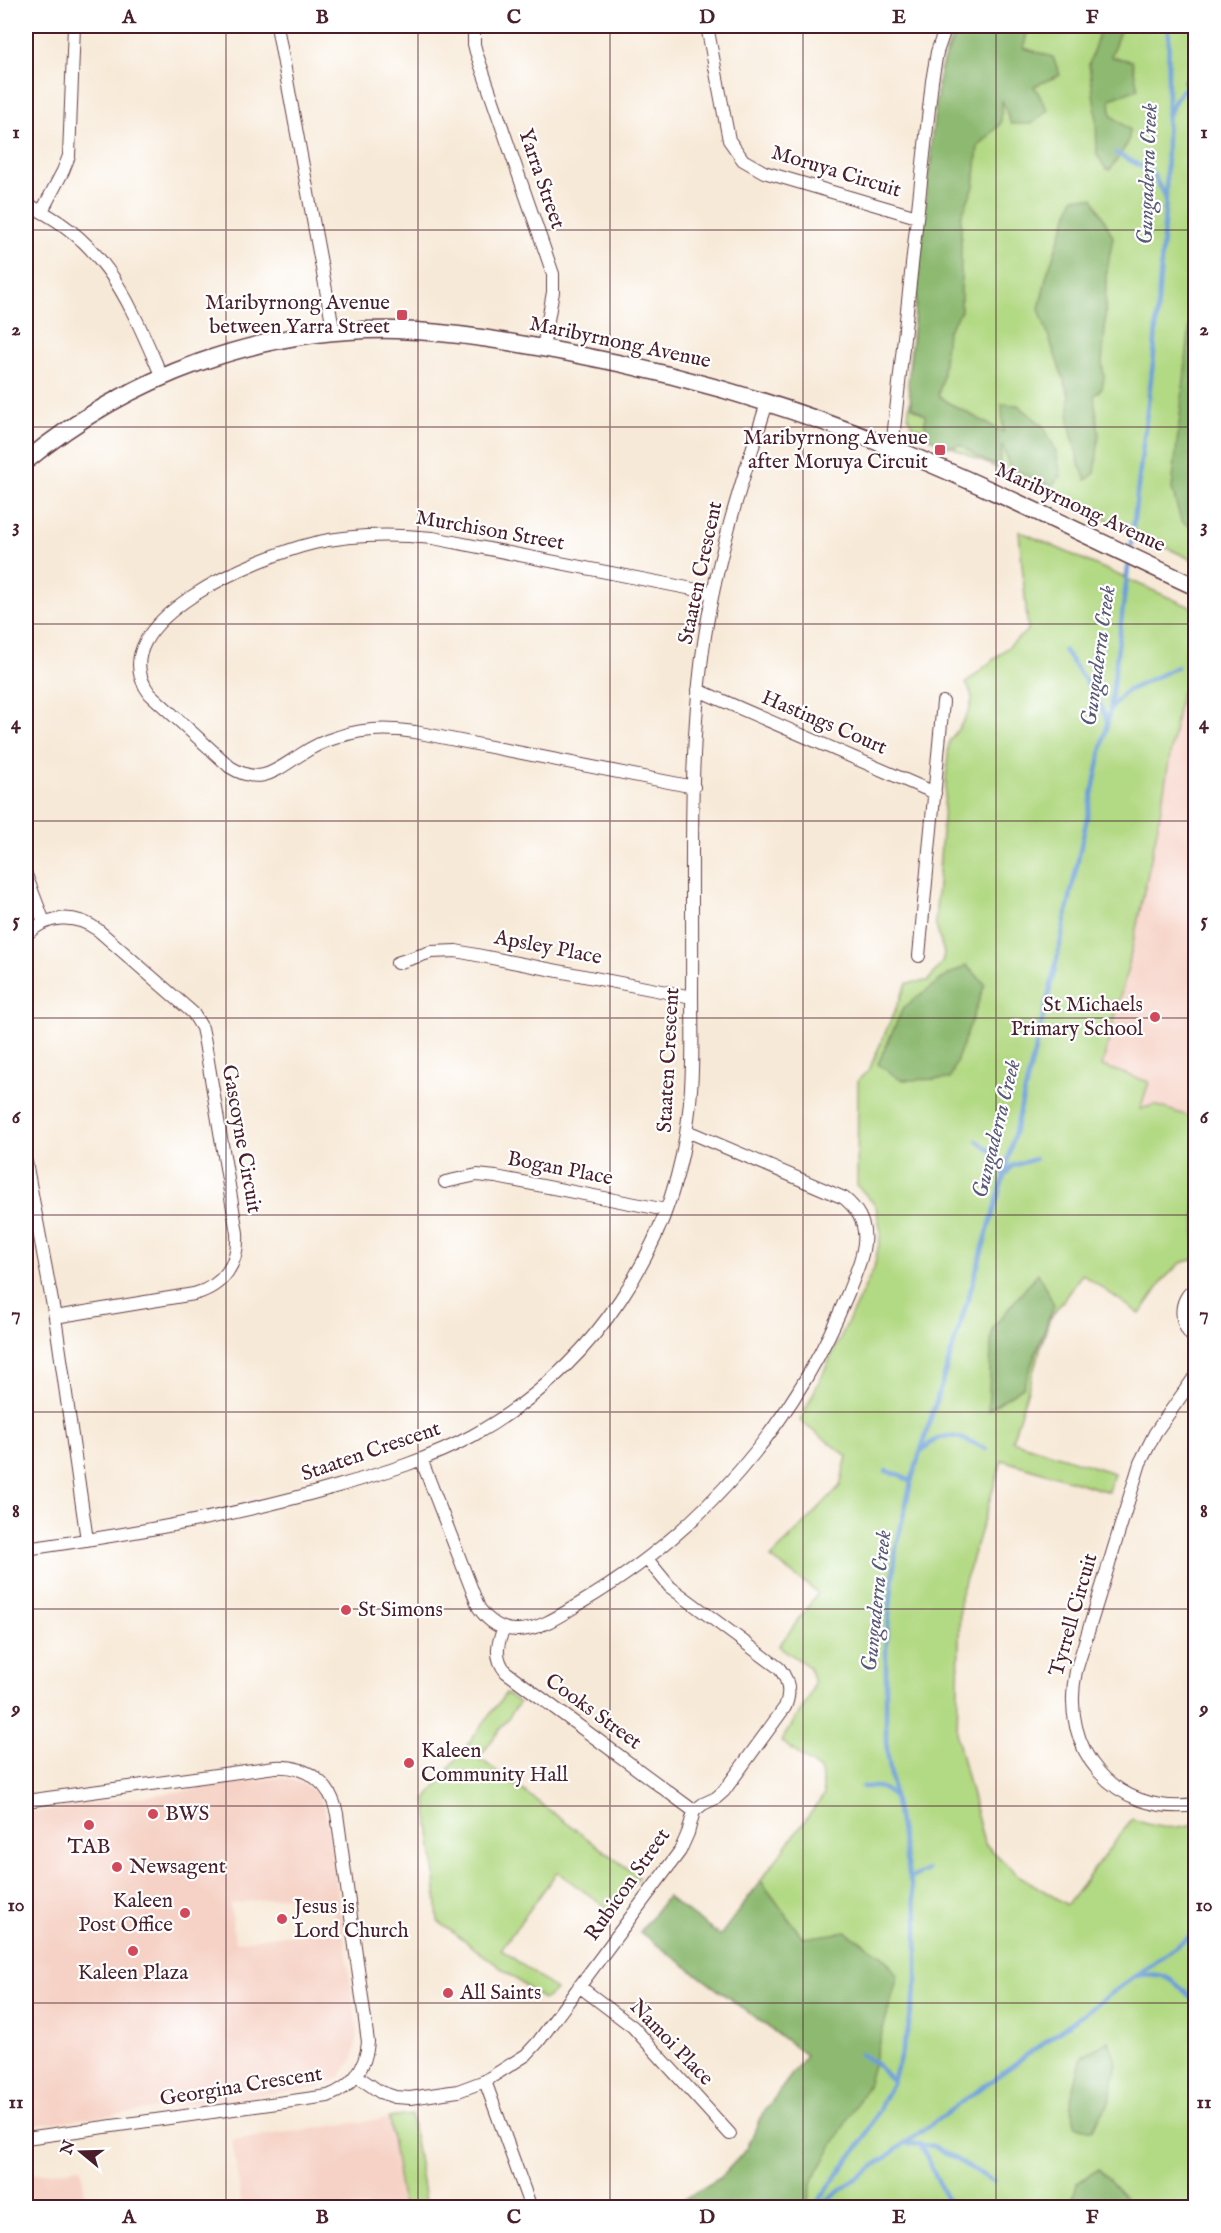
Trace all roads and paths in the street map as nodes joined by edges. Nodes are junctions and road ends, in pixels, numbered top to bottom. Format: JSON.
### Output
{"nodes":[{"id":1,"x":74,"y":26,"type":"edge"},
{"id":2,"x":277,"y":26,"type":"edge"},
{"id":3,"x":474,"y":26,"type":"edge"},
{"id":4,"x":707,"y":26,"type":"edge"},
{"id":5,"x":946,"y":26,"type":"edge"},
{"id":6,"x":26,"y":204,"type":"edge"},
{"id":7,"x":42,"y":211,"type":"junction"},
{"id":8,"x":917,"y":217,"type":"junction"},
{"id":9,"x":334,"y":333,"type":"junction"},
{"id":10,"x":543,"y":348,"type":"junction"},
{"id":11,"x":162,"y":377,"type":"junction"},
{"id":12,"x":767,"y":403,"type":"junction"},
{"id":13,"x":892,"y":448,"type":"junction"},
{"id":14,"x":26,"y":461,"type":"edge"},
{"id":15,"x":1193,"y":586,"type":"edge"},
{"id":16,"x":713,"y":593,"type":"junction"},
{"id":17,"x":699,"y":690,"type":"junction"},
{"id":18,"x":943,"y":702,"type":"dead end"},
{"id":19,"x":694,"y":787,"type":"junction"},
{"id":20,"x":934,"y":793,"type":"junction"},
{"id":21,"x":26,"y":875,"type":"edge"},
{"id":22,"x":44,"y":922,"type":"junction"},
{"id":23,"x":26,"y":935,"type":"edge"},
{"id":24,"x":919,"y":956,"type":"dead end"},
{"id":25,"x":397,"y":963,"type":"dead end"},
{"id":26,"x":692,"y":997,"type":"junction"},
{"id":27,"x":687,"y":1131,"type":"junction"},
{"id":28,"x":26,"y":1162,"type":"edge"},
{"id":29,"x":445,"y":1182,"type":"dead end"},
{"id":30,"x":666,"y":1210,"type":"junction"},
{"id":31,"x":1196,"y":1288,"type":"edge"},
{"id":32,"x":55,"y":1317,"type":"junction"},
{"id":33,"x":1196,"y":1340,"type":"edge"},
{"id":34,"x":1196,"y":1375,"type":"edge"},
{"id":35,"x":421,"y":1459,"type":"junction"},
{"id":36,"x":87,"y":1540,"type":"junction"},
{"id":37,"x":26,"y":1549,"type":"edge"},
{"id":38,"x":647,"y":1559,"type":"junction"},
{"id":39,"x":504,"y":1628,"type":"junction"},
{"id":40,"x":26,"y":1801,"type":"edge"},
{"id":41,"x":1196,"y":1805,"type":"edge"},
{"id":42,"x":694,"y":1811,"type":"junction"},
{"id":43,"x":579,"y":1986,"type":"junction"},
{"id":44,"x":357,"y":2076,"type":"junction"},
{"id":45,"x":485,"y":2081,"type":"junction"},
{"id":46,"x":730,"y":2134,"type":"dead end"},
{"id":47,"x":26,"y":2138,"type":"edge"},
{"id":48,"x":531,"y":2208,"type":"edge"}],
"edges":[{"from":1,"to":7,"type":"street"},
{"from":2,"to":9,"type":"street"},
{"from":3,"to":10,"type":"street","name":"Yarra Street"},
{"from":4,"to":8,"type":"street","name":"Moruya Circuit"},
{"from":5,"to":8,"type":"street","name":"Moruya Circuit"},
{"from":6,"to":7,"type":"street"},
{"from":7,"to":11,"type":"street"},
{"from":8,"to":13,"type":"street","name":"Moruya Circuit"},
{"from":9,"to":10,"type":"street","name":"Maribyrnong Avenue"},
{"from":9,"to":11,"type":"street","name":"Maribyrnong Avenue"},
{"from":10,"to":12,"type":"street","name":"Maribyrnong Avenue"},
{"from":11,"to":14,"type":"street","name":"Maribyrnong Avenue"},
{"from":12,"to":13,"type":"street","name":"Maribyrnong Avenue"},
{"from":12,"to":16,"type":"street","name":"Staaten Crescent"},
{"from":13,"to":15,"type":"street","name":"Maribyrnong Avenue"},
{"from":16,"to":17,"type":"street","name":"Staaten Crescent"},
{"from":16,"to":19,"type":"street","name":"Murchison Street"},
{"from":17,"to":19,"type":"street","name":"Staaten Crescent"},
{"from":17,"to":20,"type":"street","name":"Hastings Court"},
{"from":18,"to":20,"type":"street"},
{"from":19,"to":26,"type":"street","name":"Staaten Crescent"},
{"from":20,"to":24,"type":"street"},
{"from":21,"to":22,"type":"street"},
{"from":22,"to":23,"type":"street"},
{"from":22,"to":32,"type":"street","name":"Gascoyne Circuit"},
{"from":25,"to":26,"type":"street","name":"Apsley Place"},
{"from":26,"to":27,"type":"street","name":"Staaten Crescent"},
{"from":27,"to":30,"type":"street","name":"Staaten Crescent"},
{"from":27,"to":38,"type":"street"},
{"from":28,"to":32,"type":"street"},
{"from":29,"to":30,"type":"street","name":"Bogan Place"},
{"from":30,"to":35,"type":"street","name":"Staaten Crescent"},
{"from":31,"to":33,"type":"street"},
{"from":32,"to":36,"type":"street"},
{"from":34,"to":41,"type":"street","name":"Tyrrell Circuit"},
{"from":35,"to":36,"type":"street","name":"Staaten Crescent"},
{"from":35,"to":39,"type":"street"},
{"from":36,"to":37,"type":"street","name":"Staaten Crescent"},
{"from":38,"to":39,"type":"street"},
{"from":38,"to":42,"type":"street"},
{"from":39,"to":42,"type":"street","name":"Cooks Street"},
{"from":40,"to":44,"type":"street"},
{"from":42,"to":43,"type":"street","name":"Rubicon Street"},
{"from":43,"to":45,"type":"street","name":"Rubicon Street"},
{"from":43,"to":46,"type":"street","name":"Namoi Place"},
{"from":44,"to":45,"type":"street","name":"Rubicon Street"},
{"from":44,"to":47,"type":"street","name":"Georgina Crescent"},
{"from":45,"to":48,"type":"street"}]}
